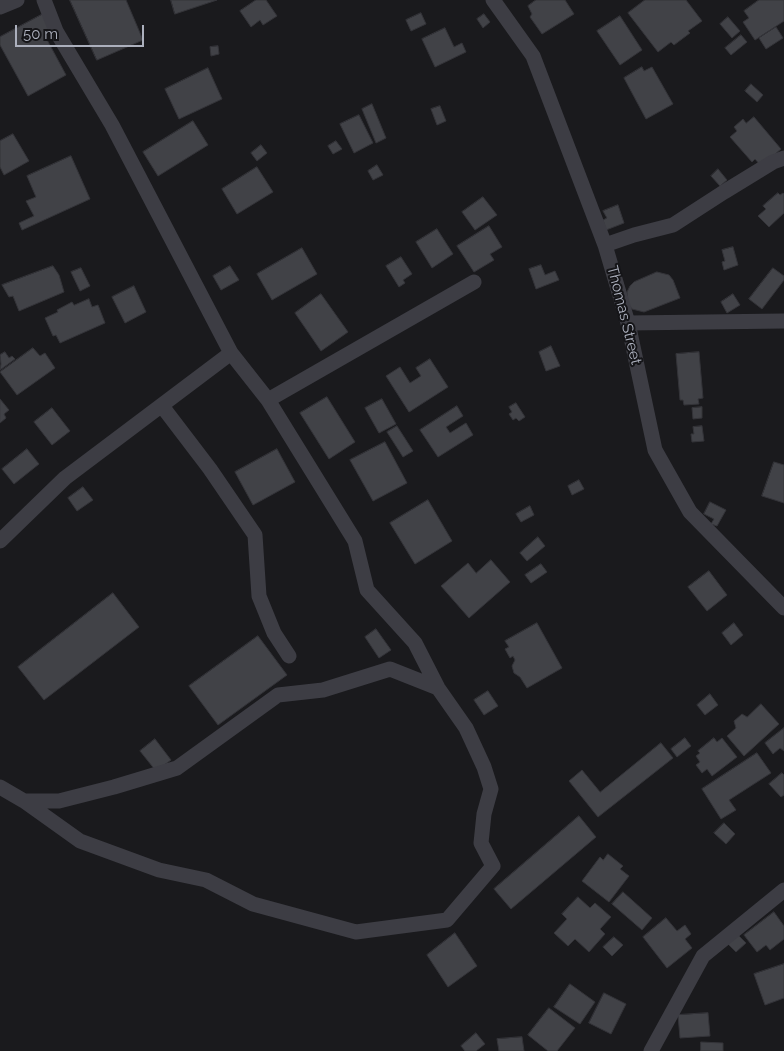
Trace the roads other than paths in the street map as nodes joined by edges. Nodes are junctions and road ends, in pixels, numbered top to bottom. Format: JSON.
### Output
{"nodes":[{"id":1,"x":17,"y":0,"type":"edge"},
{"id":2,"x":44,"y":0,"type":"edge"},
{"id":3,"x":493,"y":0,"type":"edge"},
{"id":4,"x":0,"y":7,"type":"edge"},
{"id":5,"x":784,"y":158,"type":"edge"},
{"id":6,"x":605,"y":245,"type":"junction"},
{"id":7,"x":474,"y":282,"type":"dead end"},
{"id":8,"x":784,"y":321,"type":"edge"},
{"id":9,"x":628,"y":323,"type":"junction"},
{"id":10,"x":231,"y":353,"type":"junction"},
{"id":11,"x":268,"y":400,"type":"junction"},
{"id":12,"x":162,"y":406,"type":"junction"},
{"id":13,"x":0,"y":541,"type":"edge"},
{"id":14,"x":784,"y":608,"type":"edge"},
{"id":15,"x":289,"y":656,"type":"dead end"},
{"id":16,"x":438,"y":688,"type":"junction"},
{"id":17,"x":0,"y":787,"type":"edge"},
{"id":18,"x":24,"y":801,"type":"junction"},
{"id":19,"x":784,"y":890,"type":"edge"},
{"id":20,"x":651,"y":1051,"type":"edge"}],
"edges":[{"from":1,"to":4,"type":"street"},
{"from":2,"to":10,"type":"street"},
{"from":3,"to":6,"type":"street","name":"Thomas Street"},
{"from":5,"to":6,"type":"street"},
{"from":6,"to":9,"type":"street","name":"Thomas Street"},
{"from":7,"to":11,"type":"street"},
{"from":8,"to":9,"type":"street"},
{"from":9,"to":14,"type":"street","name":"Thomas Street"},
{"from":10,"to":11,"type":"street"},
{"from":10,"to":12,"type":"street"},
{"from":11,"to":16,"type":"street"},
{"from":12,"to":13,"type":"street"},
{"from":12,"to":15,"type":"street"},
{"from":16,"to":18,"type":"street"},
{"from":16,"to":18,"type":"street"},
{"from":17,"to":18,"type":"street"},
{"from":19,"to":20,"type":"street"}]}
